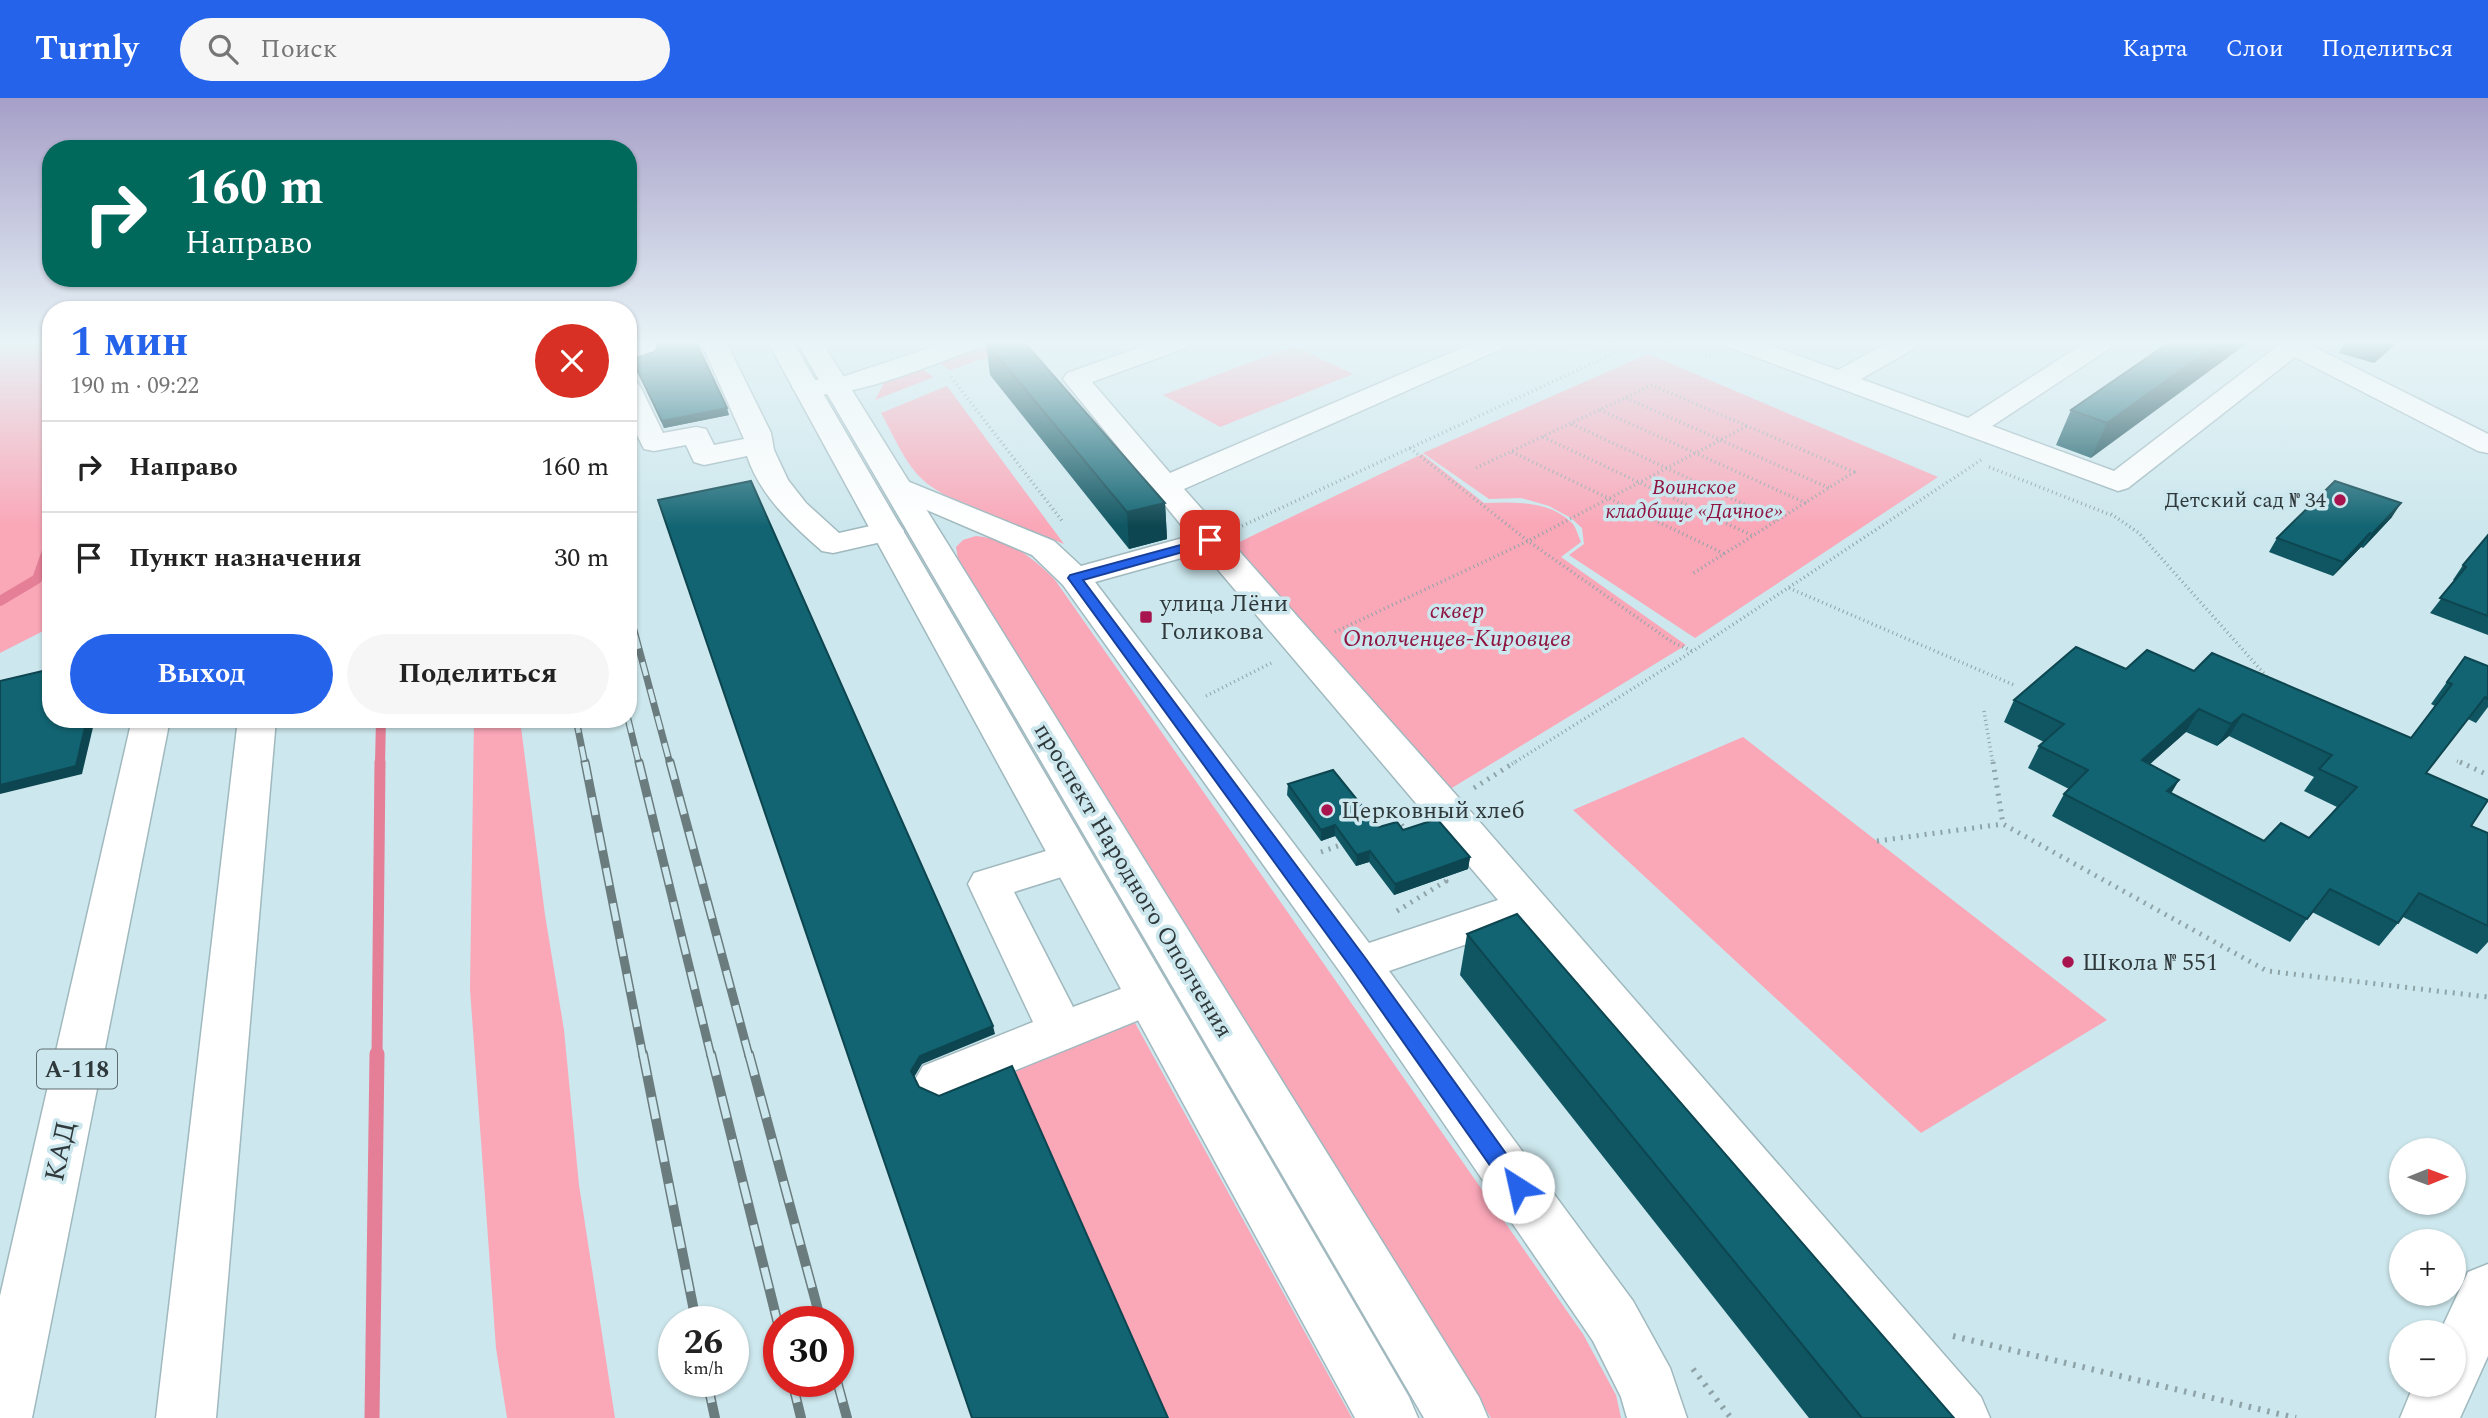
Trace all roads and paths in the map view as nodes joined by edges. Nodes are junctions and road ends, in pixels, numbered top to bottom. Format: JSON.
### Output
{"nodes":[{"id":1,"x":743,"y":404,"type":"edge"},
{"id":2,"x":833,"y":404,"type":"edge"},
{"id":3,"x":838,"y":404,"type":"edge"},
{"id":4,"x":1097,"y":404,"type":"edge"},
{"id":5,"x":1352,"y":404,"type":"edge"},
{"id":6,"x":1506,"y":404,"type":"edge"},
{"id":7,"x":1613,"y":404,"type":"edge"},
{"id":8,"x":1638,"y":404,"type":"edge"},
{"id":9,"x":1695,"y":404,"type":"edge"},
{"id":10,"x":1904,"y":404,"type":"edge"},
{"id":11,"x":2008,"y":404,"type":"edge"},
{"id":12,"x":2216,"y":404,"type":"edge"},
{"id":13,"x":2408,"y":404,"type":"edge"},
{"id":14,"x":637,"y":407,"type":"edge"},
{"id":15,"x":1599,"y":410,"type":"junction"},
{"id":16,"x":2488,"y":411,"type":"edge"},
{"id":17,"x":1571,"y":423,"type":"junction"},
{"id":18,"x":1747,"y":426,"type":"junction"},
{"id":19,"x":1971,"y":428,"type":"junction"},
{"id":20,"x":1542,"y":437,"type":"junction"},
{"id":21,"x":1720,"y":440,"type":"junction"},
{"id":22,"x":2477,"y":440,"type":"edge"},
{"id":23,"x":758,"y":445,"type":"junction"},
{"id":24,"x":1410,"y":448,"type":"junction"},
{"id":25,"x":1511,"y":452,"type":"junction"},
{"id":26,"x":1696,"y":453,"type":"junction"},
{"id":27,"x":1988,"y":457,"type":"dead end"},
{"id":28,"x":1476,"y":468,"type":"dead end"},
{"id":29,"x":1667,"y":468,"type":"junction"},
{"id":30,"x":2118,"y":482,"type":"junction"},
{"id":31,"x":1640,"y":483,"type":"junction"},
{"id":32,"x":1166,"y":486,"type":"junction"},
{"id":33,"x":897,"y":487,"type":"junction"},
{"id":34,"x":1829,"y":488,"type":"junction"},
{"id":35,"x":1610,"y":499,"type":"junction"},
{"id":36,"x":1806,"y":503,"type":"junction"},
{"id":37,"x":1778,"y":520,"type":"junction"},
{"id":38,"x":888,"y":531,"type":"junction"},
{"id":39,"x":1753,"y":536,"type":"junction"},
{"id":40,"x":1210,"y":540,"type":"junction"},
{"id":41,"x":1528,"y":541,"type":"junction"},
{"id":42,"x":1725,"y":554,"type":"junction"},
{"id":43,"x":1692,"y":574,"type":"dead end"},
{"id":44,"x":1074,"y":578,"type":"junction"},
{"id":45,"x":1789,"y":588,"type":"junction"},
{"id":46,"x":1305,"y":646,"type":"junction"},
{"id":47,"x":1693,"y":651,"type":"junction"},
{"id":48,"x":2014,"y":685,"type":"dead end"},
{"id":49,"x":2275,"y":686,"type":"edge"},
{"id":50,"x":1197,"y":700,"type":"dead end"},
{"id":51,"x":1983,"y":711,"type":"dead end"},
{"id":52,"x":149,"y":728,"type":"edge"},
{"id":53,"x":256,"y":728,"type":"edge"},
{"id":54,"x":2458,"y":761,"type":"edge"},
{"id":55,"x":2488,"y":775,"type":"edge"},
{"id":56,"x":1472,"y":789,"type":"dead end"},
{"id":57,"x":2003,"y":824,"type":"junction"},
{"id":58,"x":1388,"y":829,"type":"edge"},
{"id":59,"x":1877,"y":841,"type":"dead end"},
{"id":60,"x":1349,"y":842,"type":"edge"},
{"id":61,"x":1416,"y":843,"type":"edge"},
{"id":62,"x":1311,"y":856,"type":"dead end"},
{"id":63,"x":1072,"y":858,"type":"junction"},
{"id":64,"x":1439,"y":871,"type":"edge"},
{"id":65,"x":1528,"y":906,"type":"junction"},
{"id":66,"x":1389,"y":916,"type":"dead end"},
{"id":67,"x":1359,"y":964,"type":"junction"},
{"id":68,"x":1150,"y":996,"type":"junction"},
{"id":69,"x":2488,"y":997,"type":"edge"},
{"id":70,"x":1061,"y":1031,"type":"junction"},
{"id":71,"x":940,"y":1080,"type":"dead end"},
{"id":72,"x":2488,"y":1291,"type":"edge"},
{"id":73,"x":1943,"y":1334,"type":"dead end"},
{"id":74,"x":2466,"y":1340,"type":"edge"},
{"id":75,"x":2439,"y":1397,"type":"edge"},
{"id":76,"x":2,"y":1418,"type":"edge"},
{"id":77,"x":186,"y":1418,"type":"edge"},
{"id":78,"x":1388,"y":1418,"type":"edge"},
{"id":79,"x":1458,"y":1418,"type":"edge"},
{"id":80,"x":1657,"y":1418,"type":"edge"},
{"id":81,"x":1960,"y":1418,"type":"edge"},
{"id":82,"x":2296,"y":1418,"type":"edge"},
{"id":83,"x":2430,"y":1418,"type":"edge"}],
"edges":[{"from":1,"to":23,"type":"main road"},
{"from":2,"to":38,"type":"main road","name":"проспект Народного Ополчения"},
{"from":3,"to":33,"type":"main road","name":"проспект Народного Ополчения"},
{"from":4,"to":32,"type":"main road"},
{"from":5,"to":32,"type":"main road"},
{"from":6,"to":24,"type":"path"},
{"from":7,"to":15,"type":"path"},
{"from":8,"to":21,"type":"path"},
{"from":9,"to":18,"type":"path"},
{"from":10,"to":19,"type":"main road"},
{"from":11,"to":19,"type":"main road"},
{"from":12,"to":30,"type":"main road"},
{"from":13,"to":22,"type":"main road"},
{"from":14,"to":23,"type":"main road"},
{"from":15,"to":17,"type":"path"},
{"from":15,"to":26,"type":"path"},
{"from":16,"to":22,"type":"main road"},
{"from":17,"to":20,"type":"path"},
{"from":17,"to":29,"type":"path"},
{"from":18,"to":21,"type":"path"},
{"from":18,"to":34,"type":"path"},
{"from":19,"to":30,"type":"main road"},
{"from":20,"to":25,"type":"path"},
{"from":20,"to":31,"type":"path"},
{"from":21,"to":26,"type":"path"},
{"from":21,"to":34,"type":"path"},
{"from":23,"to":38,"type":"main road"},
{"from":24,"to":40,"type":"path"},
{"from":24,"to":41,"type":"path"},
{"from":25,"to":28,"type":"path"},
{"from":25,"to":35,"type":"path"},
{"from":26,"to":29,"type":"path"},
{"from":26,"to":36,"type":"path"},
{"from":27,"to":45,"type":"path"},
{"from":29,"to":31,"type":"path"},
{"from":29,"to":37,"type":"path"},
{"from":30,"to":49,"type":"path"},
{"from":31,"to":35,"type":"path"},
{"from":31,"to":39,"type":"path"},
{"from":32,"to":40,"type":"main road"},
{"from":33,"to":44,"type":"main road"},
{"from":33,"to":79,"type":"main road","name":"проспект Народного Ополчения"},
{"from":34,"to":36,"type":"path"},
{"from":35,"to":41,"type":"path"},
{"from":35,"to":42,"type":"path"},
{"from":36,"to":37,"type":"path"},
{"from":37,"to":39,"type":"path"},
{"from":38,"to":63,"type":"main road","name":"проспект Народного Ополчения"},
{"from":39,"to":42,"type":"path"},
{"from":40,"to":44,"type":"main road"},
{"from":40,"to":46,"type":"main road"},
{"from":41,"to":46,"type":"path"},
{"from":41,"to":47,"type":"path"},
{"from":42,"to":43,"type":"path"},
{"from":44,"to":67,"type":"main road"},
{"from":45,"to":47,"type":"path"},
{"from":45,"to":48,"type":"path"},
{"from":46,"to":50,"type":"path"},
{"from":46,"to":65,"type":"main road"},
{"from":47,"to":56,"type":"path"},
{"from":51,"to":57,"type":"path"},
{"from":52,"to":76,"type":"main road","name":"КАД","number":"А-118"},
{"from":53,"to":77,"type":"main road"},
{"from":54,"to":55,"type":"path"},
{"from":57,"to":59,"type":"path"},
{"from":57,"to":69,"type":"path"},
{"from":58,"to":61,"type":"path"},
{"from":60,"to":62,"type":"path"},
{"from":63,"to":68,"type":"main road","name":"проспект Народного Ополчения"},
{"from":63,"to":70,"type":"main road"},
{"from":64,"to":66,"type":"path"},
{"from":65,"to":67,"type":"main road"},
{"from":65,"to":81,"type":"main road"},
{"from":67,"to":80,"type":"main road"},
{"from":68,"to":70,"type":"main road"},
{"from":68,"to":78,"type":"main road","name":"проспект Народного Ополчения"},
{"from":70,"to":71,"type":"main road"},
{"from":72,"to":74,"type":"main road"},
{"from":73,"to":82,"type":"path"},
{"from":75,"to":83,"type":"main road"}]}
